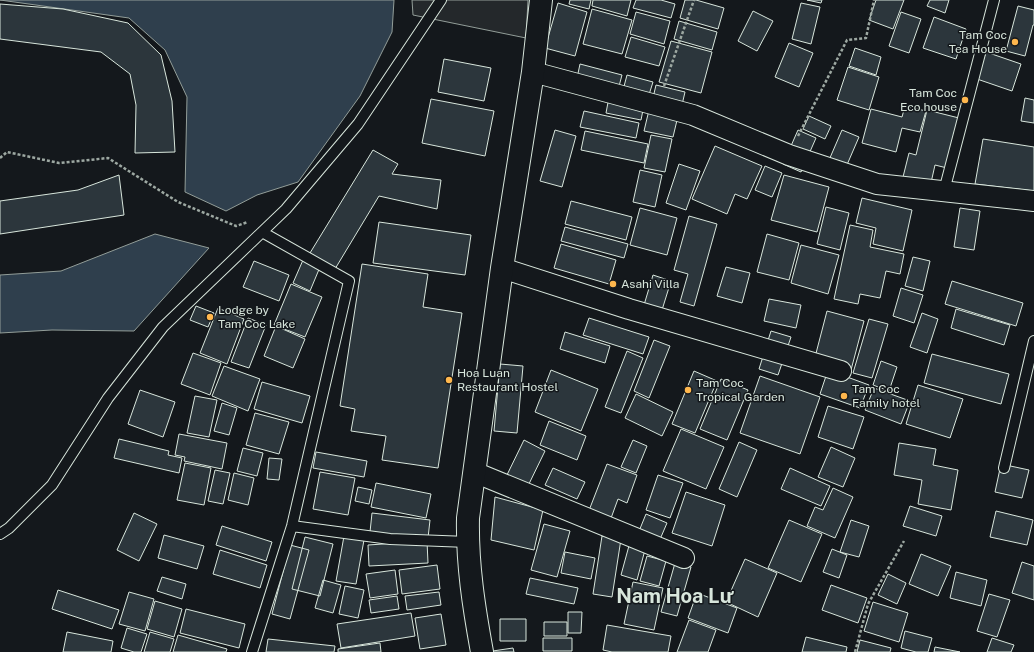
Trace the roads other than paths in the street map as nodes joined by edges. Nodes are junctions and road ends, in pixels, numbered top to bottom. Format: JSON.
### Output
{"nodes":[{"id":1,"x":441,"y":0,"type":"edge"},
{"id":2,"x":994,"y":0,"type":"edge"},
{"id":3,"x":539,"y":1,"type":"edge"},
{"id":4,"x":533,"y":72,"type":"junction"},
{"id":5,"x":944,"y":191,"type":"junction"},
{"id":6,"x":1034,"y":202,"type":"edge"},
{"id":7,"x":262,"y":232,"type":"junction"},
{"id":8,"x":502,"y":268,"type":"junction"},
{"id":9,"x":1034,"y":341,"type":"edge"},
{"id":10,"x":841,"y":371,"type":"dead end"},
{"id":11,"x":1004,"y":468,"type":"dead end"},
{"id":12,"x":474,"y":472,"type":"junction"},
{"id":13,"x":292,"y":526,"type":"junction"},
{"id":14,"x":0,"y":534,"type":"edge"},
{"id":15,"x":468,"y":542,"type":"junction"},
{"id":16,"x":684,"y":558,"type":"dead end"},
{"id":17,"x":252,"y":652,"type":"edge"},
{"id":18,"x":482,"y":652,"type":"edge"}],
"edges":[{"from":1,"to":7,"type":"lane"},
{"from":2,"to":5,"type":"lane"},
{"from":3,"to":4,"type":"main road"},
{"from":4,"to":5,"type":"street"},
{"from":4,"to":8,"type":"main road"},
{"from":5,"to":6,"type":"street"},
{"from":7,"to":13,"type":"lane"},
{"from":7,"to":14,"type":"lane"},
{"from":8,"to":10,"type":"street"},
{"from":8,"to":12,"type":"main road"},
{"from":9,"to":11,"type":"lane"},
{"from":12,"to":15,"type":"main road"},
{"from":12,"to":16,"type":"street"},
{"from":13,"to":15,"type":"lane"},
{"from":13,"to":17,"type":"lane"},
{"from":15,"to":18,"type":"main road"}]}
